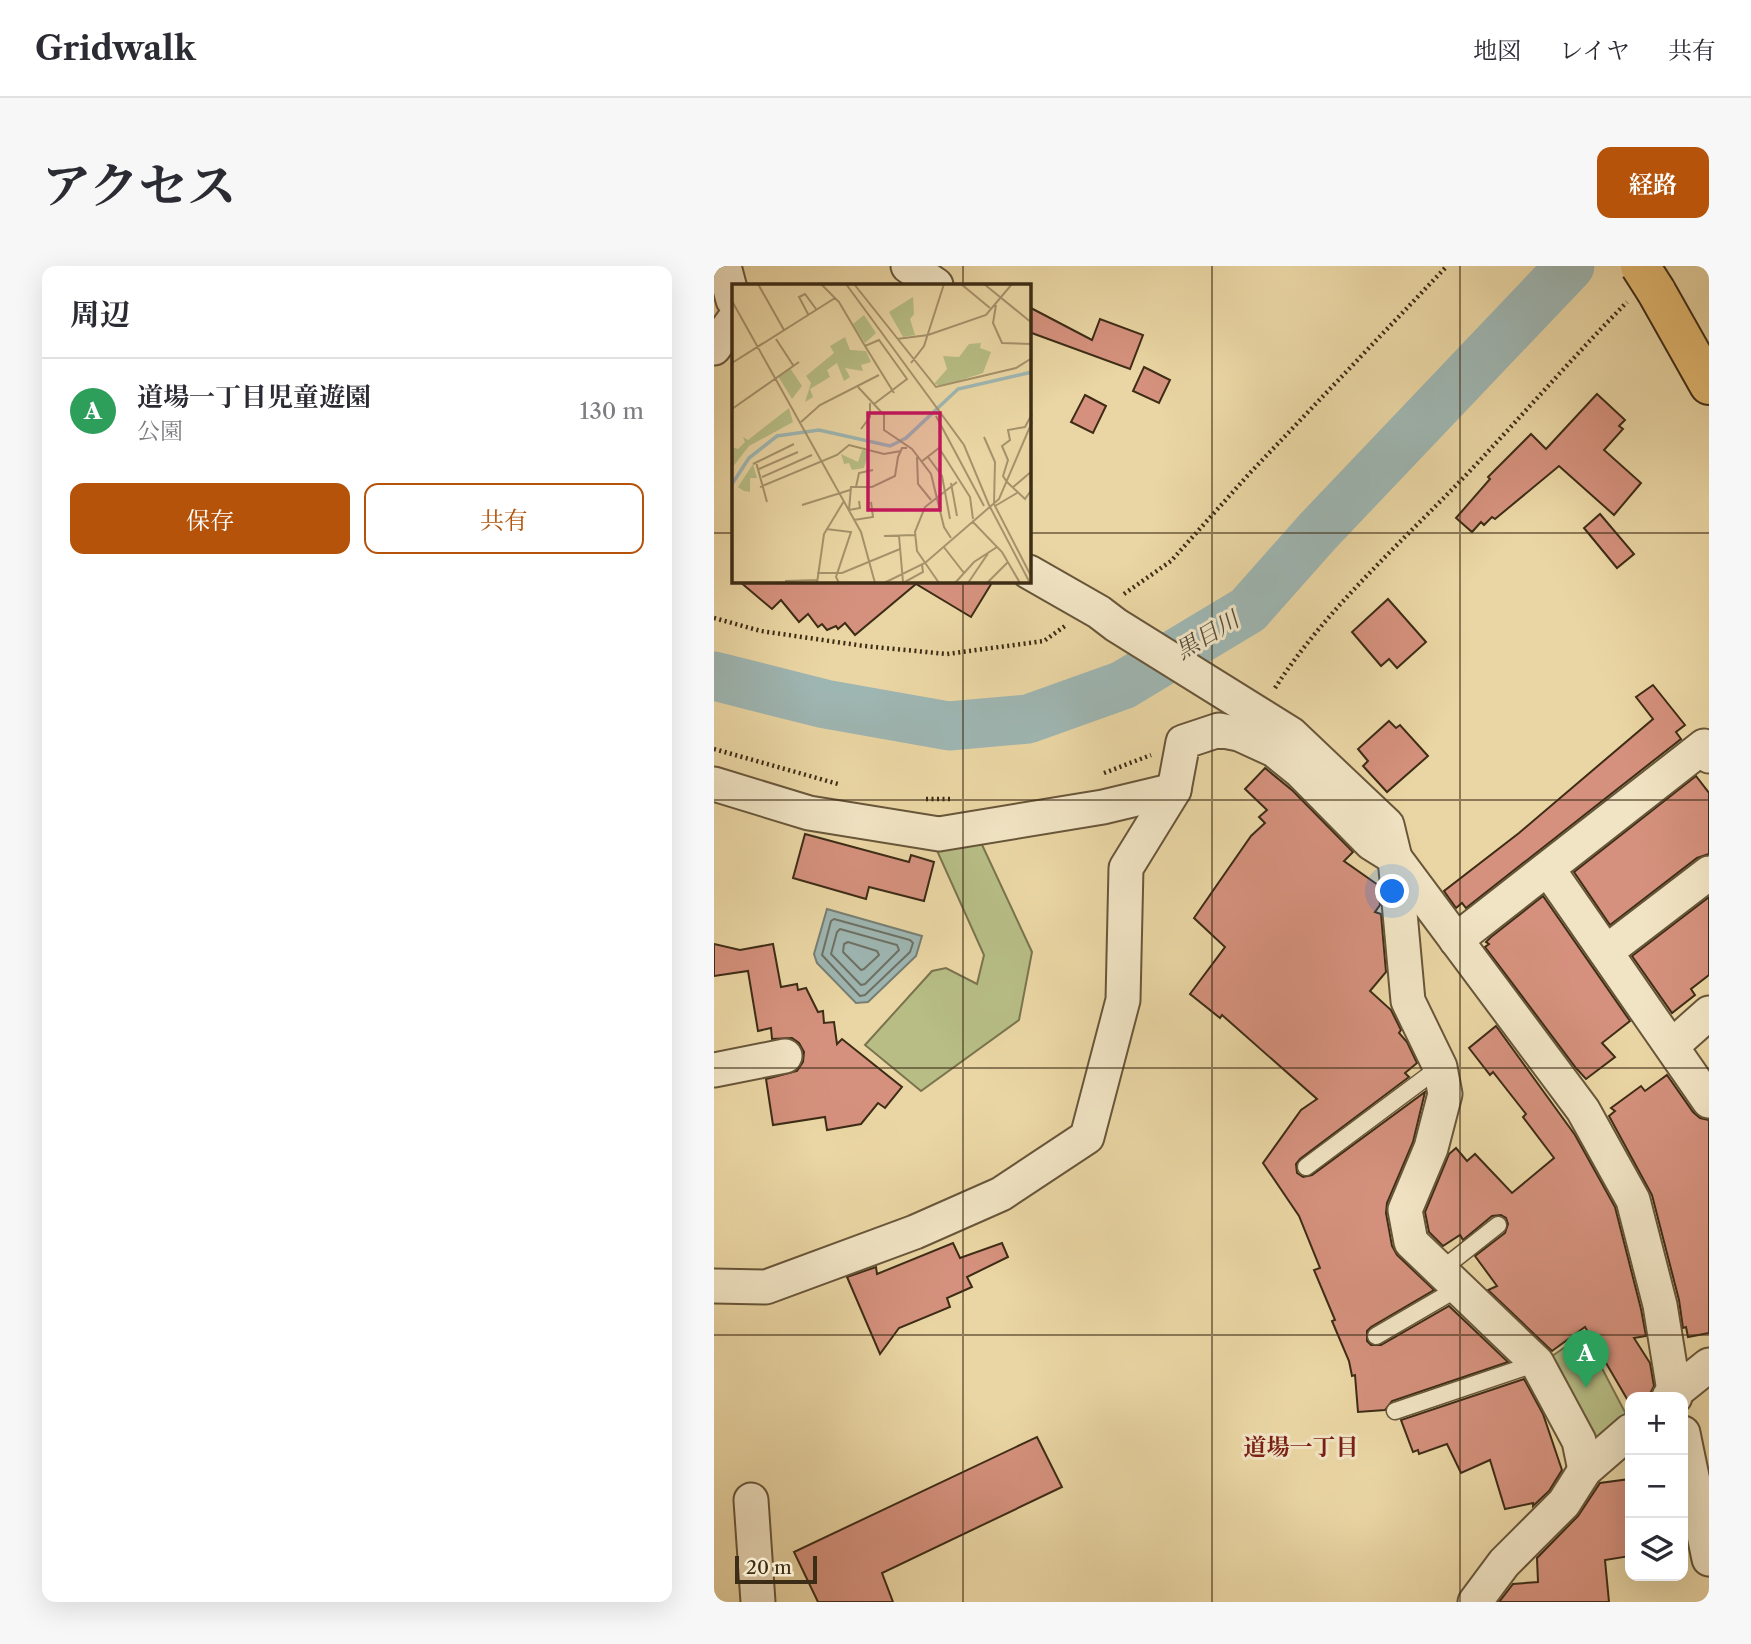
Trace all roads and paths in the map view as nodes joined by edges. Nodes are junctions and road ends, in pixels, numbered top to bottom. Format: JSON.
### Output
{"nodes":[{"id":1,"x":724,"y":266,"type":"edge"},
{"id":2,"x":908,"y":266,"type":"edge"},
{"id":3,"x":1447,"y":266,"type":"edge"},
{"id":4,"x":936,"y":284,"type":"edge"},
{"id":5,"x":1644,"y":284,"type":"edge"},
{"id":6,"x":732,"y":296,"type":"edge"},
{"id":7,"x":732,"y":322,"type":"edge"},
{"id":8,"x":714,"y":348,"type":"edge"},
{"id":9,"x":1709,"y":385,"type":"edge"},
{"id":10,"x":1031,"y":573,"type":"edge"},
{"id":11,"x":714,"y":618,"type":"edge"},
{"id":12,"x":1107,"y":619,"type":"junction"},
{"id":13,"x":1254,"y":709,"type":"junction"},
{"id":14,"x":1183,"y":743,"type":"junction"},
{"id":15,"x":714,"y":749,"type":"edge"},
{"id":16,"x":1709,"y":756,"type":"edge"},
{"id":17,"x":1097,"y":776,"type":"dead end"},
{"id":18,"x":714,"y":784,"type":"edge"},
{"id":19,"x":843,"y":786,"type":"dead end"},
{"id":20,"x":1174,"y":790,"type":"junction"},
{"id":21,"x":921,"y":798,"type":"dead end"},
{"id":22,"x":962,"y":799,"type":"dead end"},
{"id":23,"x":1395,"y":858,"type":"junction"},
{"id":24,"x":1548,"y":869,"type":"junction"},
{"id":25,"x":1709,"y":873,"type":"edge"},
{"id":26,"x":1455,"y":940,"type":"junction"},
{"id":27,"x":1606,"y":952,"type":"junction"},
{"id":28,"x":1709,"y":1013,"type":"edge"},
{"id":29,"x":1672,"y":1046,"type":"junction"},
{"id":30,"x":785,"y":1056,"type":"dead end"},
{"id":31,"x":1440,"y":1067,"type":"junction"},
{"id":32,"x":714,"y":1070,"type":"edge"},
{"id":33,"x":1709,"y":1101,"type":"edge"},
{"id":34,"x":1306,"y":1167,"type":"dead end"},
{"id":35,"x":1498,"y":1225,"type":"dead end"},
{"id":36,"x":1450,"y":1278,"type":"junction"},
{"id":37,"x":714,"y":1286,"type":"edge"},
{"id":38,"x":1376,"y":1336,"type":"dead end"},
{"id":39,"x":1537,"y":1363,"type":"junction"},
{"id":40,"x":1709,"y":1365,"type":"edge"},
{"id":41,"x":1672,"y":1392,"type":"edge"},
{"id":42,"x":1678,"y":1392,"type":"edge"},
{"id":43,"x":1395,"y":1411,"type":"dead end"},
{"id":44,"x":1625,"y":1435,"type":"edge"},
{"id":45,"x":1688,"y":1455,"type":"edge"},
{"id":46,"x":1585,"y":1470,"type":"junction"},
{"id":47,"x":751,"y":1500,"type":"dead end"},
{"id":48,"x":1709,"y":1559,"type":"edge"},
{"id":49,"x":758,"y":1602,"type":"edge"},
{"id":50,"x":1475,"y":1602,"type":"edge"}],
"edges":[{"from":1,"to":6,"type":"street"},
{"from":2,"to":4,"type":"street"},
{"from":3,"to":12,"type":"path"},
{"from":5,"to":9,"type":"highway"},
{"from":5,"to":13,"type":"path"},
{"from":7,"to":8,"type":"street"},
{"from":10,"to":12,"type":"street"},
{"from":11,"to":12,"type":"path"},
{"from":12,"to":13,"type":"street"},
{"from":13,"to":23,"type":"street"},
{"from":14,"to":17,"type":"path"},
{"from":14,"to":20,"type":"street"},
{"from":14,"to":23,"type":"street"},
{"from":15,"to":19,"type":"path"},
{"from":16,"to":24,"type":"street"},
{"from":18,"to":20,"type":"street"},
{"from":20,"to":37,"type":"street"},
{"from":21,"to":22,"type":"path"},
{"from":23,"to":26,"type":"street"},
{"from":23,"to":31,"type":"street"},
{"from":24,"to":26,"type":"street"},
{"from":24,"to":27,"type":"street"},
{"from":25,"to":27,"type":"street"},
{"from":26,"to":41,"type":"street"},
{"from":27,"to":29,"type":"street"},
{"from":28,"to":29,"type":"street"},
{"from":29,"to":33,"type":"street"},
{"from":30,"to":32,"type":"street"},
{"from":31,"to":34,"type":"lane"},
{"from":31,"to":36,"type":"street"},
{"from":35,"to":36,"type":"lane"},
{"from":36,"to":38,"type":"lane"},
{"from":36,"to":39,"type":"street"},
{"from":39,"to":43,"type":"lane"},
{"from":39,"to":46,"type":"street"},
{"from":40,"to":42,"type":"street"},
{"from":44,"to":46,"type":"street"},
{"from":45,"to":48,"type":"street"},
{"from":46,"to":50,"type":"street"},
{"from":47,"to":49,"type":"street"}]}
